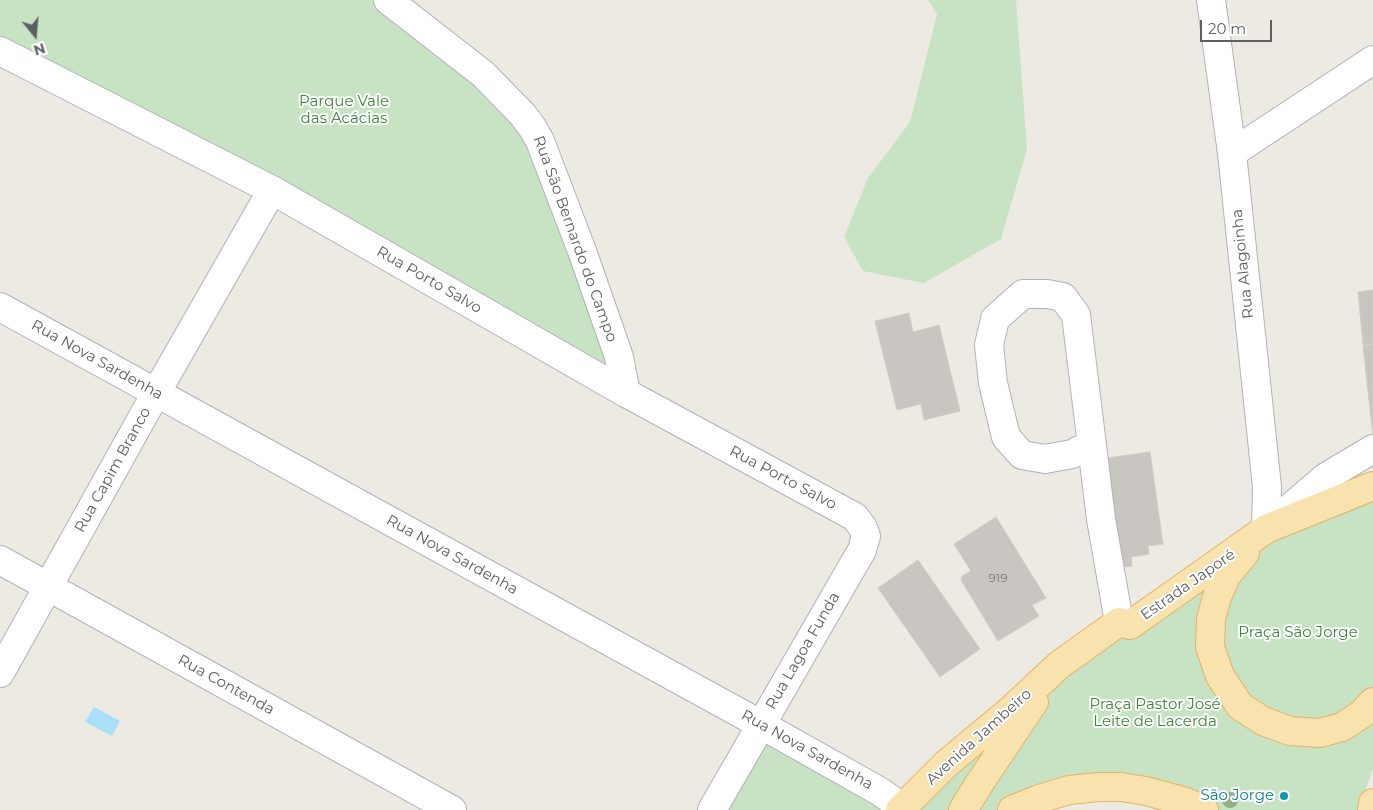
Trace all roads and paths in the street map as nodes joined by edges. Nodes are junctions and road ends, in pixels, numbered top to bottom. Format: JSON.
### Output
{"nodes":[{"id":1,"x":388,"y":0,"type":"edge"},
{"id":2,"x":1211,"y":0,"type":"edge"},
{"id":3,"x":0,"y":52,"type":"edge"},
{"id":4,"x":1373,"y":60,"type":"edge"},
{"id":5,"x":1232,"y":153,"type":"junction"},
{"id":6,"x":272,"y":190,"type":"junction"},
{"id":7,"x":0,"y":307,"type":"edge"},
{"id":8,"x":156,"y":393,"type":"junction"},
{"id":9,"x":626,"y":393,"type":"junction"},
{"id":10,"x":1092,"y":444,"type":"junction"},
{"id":11,"x":1373,"y":449,"type":"edge"},
{"id":12,"x":1373,"y":486,"type":"edge"},
{"id":13,"x":855,"y":517,"type":"joint"},
{"id":14,"x":1266,"y":529,"type":"junction"},
{"id":15,"x":0,"y":560,"type":"edge"},
{"id":16,"x":48,"y":586,"type":"junction"},
{"id":17,"x":1119,"y":622,"type":"junction"},
{"id":18,"x":1059,"y":666,"type":"junction"},
{"id":19,"x":0,"y":673,"type":"edge"},
{"id":20,"x":1373,"y":702,"type":"edge"},
{"id":21,"x":760,"y":724,"type":"junction"},
{"id":22,"x":1373,"y":803,"type":"edge"},
{"id":23,"x":901,"y":809,"type":"edge"},
{"id":24,"x":452,"y":810,"type":"edge"},
{"id":25,"x":712,"y":810,"type":"edge"},
{"id":26,"x":963,"y":810,"type":"edge"},
{"id":27,"x":1012,"y":810,"type":"edge"},
{"id":28,"x":1204,"y":810,"type":"edge"},
{"id":29,"x":1372,"y":810,"type":"edge"}],
"edges":[{"from":1,"to":9,"type":"street","name":"Rua São Bernardo do Campo"},
{"from":2,"to":5,"type":"street","name":"Rua Alagoinha"},
{"from":3,"to":6,"type":"street","name":"Rua Porto Salvo"},
{"from":4,"to":5,"type":"street"},
{"from":5,"to":14,"type":"street","name":"Rua Alagoinha"},
{"from":6,"to":8,"type":"street","name":"Rua Capim Branco"},
{"from":6,"to":9,"type":"street","name":"Rua Porto Salvo"},
{"from":7,"to":8,"type":"street","name":"Rua Nova Sardenha"},
{"from":8,"to":16,"type":"street","name":"Rua Capim Branco"},
{"from":8,"to":21,"type":"street","name":"Rua Nova Sardenha"},
{"from":9,"to":13,"type":"street","name":"Rua Porto Salvo"},
{"from":10,"to":10,"type":"street"},
{"from":10,"to":17,"type":"street"},
{"from":11,"to":14,"type":"street","name":"Estrada Japoré"},
{"from":12,"to":14,"type":"main road","name":"Estrada Japoré"},
{"from":13,"to":21,"type":"street","name":"Rua Lagoa Funda"},
{"from":14,"to":17,"type":"main road","name":"Estrada Japoré"},
{"from":14,"to":20,"type":"main road"},
{"from":15,"to":16,"type":"street","name":"Rua Contenda"},
{"from":16,"to":19,"type":"street","name":"Rua Capim Branco"},
{"from":16,"to":24,"type":"street","name":"Rua Contenda"},
{"from":17,"to":18,"type":"main road","name":"Estrada Japoré"},
{"from":18,"to":23,"type":"main road","name":"Avenida Jambeiro"},
{"from":18,"to":26,"type":"main road"},
{"from":21,"to":23,"type":"street","name":"Rua Nova Sardenha"},
{"from":21,"to":25,"type":"street","name":"Rua Lagoa Funda"},
{"from":22,"to":29,"type":"main road"},
{"from":27,"to":28,"type":"main road"}]}
